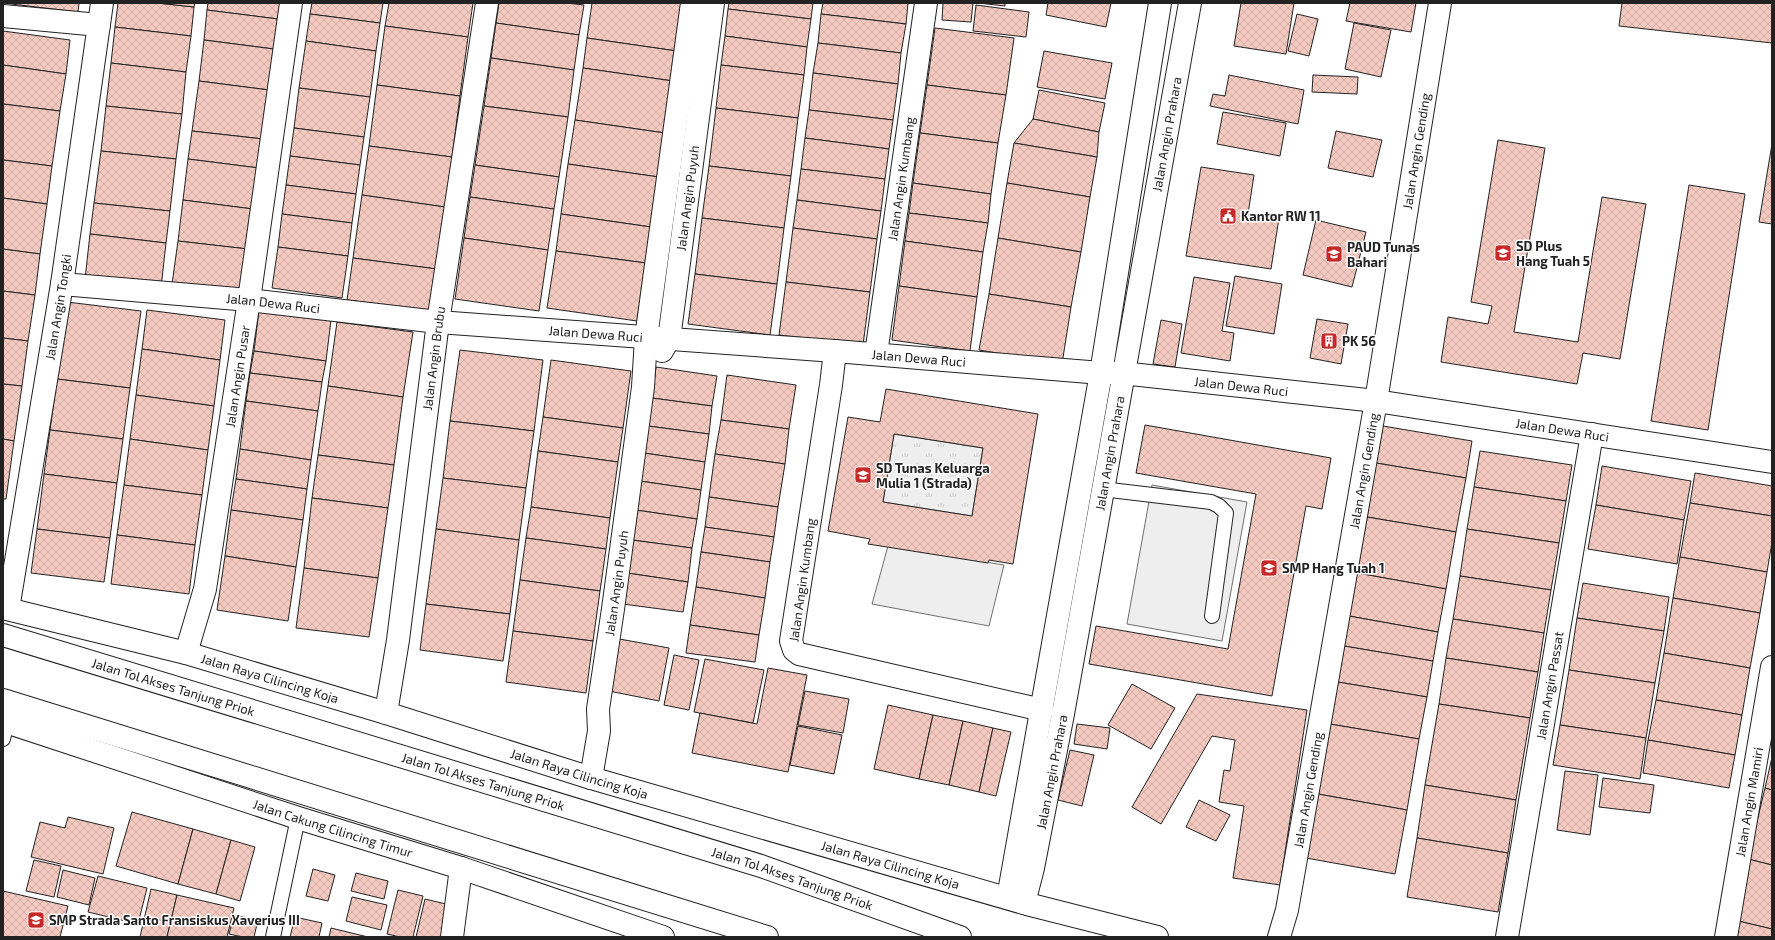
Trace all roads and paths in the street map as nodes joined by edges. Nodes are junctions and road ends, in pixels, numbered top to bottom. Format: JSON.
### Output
{"nodes":[{"id":1,"x":102,"y":3,"type":"edge"},
{"id":2,"x":291,"y":3,"type":"edge"},
{"id":3,"x":487,"y":3,"type":"edge"},
{"id":4,"x":692,"y":3,"type":"edge"},
{"id":5,"x":713,"y":3,"type":"edge"},
{"id":6,"x":926,"y":3,"type":"edge"},
{"id":7,"x":1160,"y":3,"type":"edge"},
{"id":8,"x":1190,"y":3,"type":"edge"},
{"id":9,"x":1440,"y":3,"type":"edge"},
{"id":10,"x":3,"y":16,"type":"edge"},
{"id":11,"x":98,"y":25,"type":"junction"},
{"id":12,"x":696,"y":52,"type":"junction"},
{"id":13,"x":62,"y":284,"type":"junction"},
{"id":14,"x":249,"y":300,"type":"junction"},
{"id":15,"x":438,"y":322,"type":"junction"},
{"id":16,"x":646,"y":338,"type":"junction"},
{"id":17,"x":669,"y":339,"type":"junction"},
{"id":18,"x":835,"y":351,"type":"junction"},
{"id":19,"x":876,"y":354,"type":"junction"},
{"id":20,"x":1112,"y":373,"type":"junction"},
{"id":21,"x":643,"y":387,"type":"junction"},
{"id":22,"x":1376,"y":401,"type":"junction"},
{"id":23,"x":1592,"y":434,"type":"junction"},
{"id":24,"x":1772,"y":462,"type":"edge"},
{"id":25,"x":1102,"y":489,"type":"junction"},
{"id":26,"x":1069,"y":559,"type":"junction"},
{"id":27,"x":1090,"y":562,"type":"junction"},
{"id":28,"x":5,"y":609,"type":"edge"},
{"id":29,"x":1212,"y":616,"type":"dead end"},
{"id":30,"x":3,"y":636,"type":"edge"},
{"id":31,"x":186,"y":653,"type":"junction"},
{"id":32,"x":1772,"y":667,"type":"edge"},
{"id":33,"x":3,"y":700,"type":"edge"},
{"id":34,"x":1042,"y":710,"type":"junction"},
{"id":35,"x":386,"y":713,"type":"junction"},
{"id":36,"x":4,"y":727,"type":"edge"},
{"id":37,"x":591,"y":778,"type":"junction"},
{"id":38,"x":298,"y":818,"type":"junction"},
{"id":39,"x":461,"y":868,"type":"junction"},
{"id":40,"x":1016,"y":901,"type":"junction"},
{"id":41,"x":273,"y":937,"type":"edge"},
{"id":42,"x":452,"y":937,"type":"edge"},
{"id":43,"x":663,"y":937,"type":"edge"},
{"id":44,"x":767,"y":937,"type":"edge"},
{"id":45,"x":960,"y":937,"type":"edge"},
{"id":46,"x":1157,"y":937,"type":"edge"},
{"id":47,"x":1279,"y":937,"type":"edge"},
{"id":48,"x":1507,"y":937,"type":"edge"},
{"id":49,"x":1726,"y":937,"type":"edge"}],
"edges":[{"from":1,"to":11,"type":"main road","name":"Jalan Angin Tongki"},
{"from":2,"to":14,"type":"main road","name":"Jalan Angin Pusar"},
{"from":3,"to":15,"type":"main road","name":"Jalan Angin Brubu"},
{"from":4,"to":12,"type":"main road","name":"Jalan Angin Puyuh"},
{"from":5,"to":12,"type":"main road","name":"Jalan Angin Puyuh"},
{"from":6,"to":19,"type":"main road","name":"Jalan Angin Kumbang"},
{"from":7,"to":20,"type":"main road","name":"Jalan Angin Prahara"},
{"from":8,"to":20,"type":"main road","name":"Jalan Angin Prahara"},
{"from":9,"to":22,"type":"main road","name":"Jalan Angin Gending"},
{"from":10,"to":11,"type":"main road"},
{"from":11,"to":13,"type":"main road","name":"Jalan Angin Tongki"},
{"from":12,"to":16,"type":"main road","name":"Jalan Angin Puyuh"},
{"from":12,"to":17,"type":"main road","name":"Jalan Angin Puyuh"},
{"from":13,"to":14,"type":"main road","name":"Jalan Dewa Ruci"},
{"from":13,"to":28,"type":"main road","name":"Jalan Angin Tongki"},
{"from":14,"to":15,"type":"main road","name":"Jalan Dewa Ruci"},
{"from":14,"to":31,"type":"main road","name":"Jalan Angin Pusar"},
{"from":15,"to":16,"type":"main road","name":"Jalan Dewa Ruci"},
{"from":15,"to":35,"type":"main road","name":"Jalan Angin Brubu"},
{"from":16,"to":17,"type":"main road","name":"Jalan Dewa Ruci"},
{"from":16,"to":21,"type":"main road","name":"Jalan Angin Puyuh"},
{"from":17,"to":18,"type":"main road","name":"Jalan Dewa Ruci"},
{"from":17,"to":21,"type":"main road","name":"Jalan Angin Puyuh"},
{"from":18,"to":19,"type":"main road","name":"Jalan Dewa Ruci"},
{"from":18,"to":34,"type":"main road","name":"Jalan Angin Kumbang"},
{"from":19,"to":20,"type":"main road","name":"Jalan Dewa Ruci"},
{"from":20,"to":22,"type":"main road","name":"Jalan Dewa Ruci"},
{"from":20,"to":25,"type":"main road","name":"Jalan Angin Prahara"},
{"from":20,"to":26,"type":"main road","name":"Jalan Angin Prahara"},
{"from":21,"to":37,"type":"main road","name":"Jalan Angin Puyuh"},
{"from":22,"to":23,"type":"main road","name":"Jalan Dewa Ruci"},
{"from":22,"to":47,"type":"main road","name":"Jalan Angin Gending"},
{"from":23,"to":24,"type":"main road","name":"Jalan Dewa Ruci"},
{"from":23,"to":48,"type":"main road","name":"Jalan Angin Passat"},
{"from":25,"to":27,"type":"main road","name":"Jalan Angin Prahara"},
{"from":25,"to":29,"type":"lane"},
{"from":26,"to":27,"type":"main road"},
{"from":26,"to":34,"type":"main road","name":"Jalan Angin Prahara"},
{"from":27,"to":40,"type":"main road","name":"Jalan Angin Prahara"},
{"from":28,"to":31,"type":"main road","name":"Jalan Raya Cilincing Koja"},
{"from":30,"to":45,"type":"main road","name":"Jalan Tol Akses Tanjung Priok"},
{"from":31,"to":35,"type":"main road","name":"Jalan Raya Cilincing Koja"},
{"from":32,"to":49,"type":"main road","name":"Jalan Angin Mamiri"},
{"from":33,"to":44,"type":"main road"},
{"from":34,"to":40,"type":"main road","name":"Jalan Angin Prahara"},
{"from":35,"to":37,"type":"main road","name":"Jalan Raya Cilincing Koja"},
{"from":36,"to":38,"type":"main road","name":"Jalan Cakung Cilincing Timur"},
{"from":37,"to":40,"type":"main road","name":"Jalan Raya Cilincing Koja"},
{"from":38,"to":39,"type":"main road","name":"Jalan Cakung Cilincing Timur"},
{"from":38,"to":41,"type":"lane"},
{"from":39,"to":42,"type":"main road"},
{"from":39,"to":43,"type":"main road","name":"Jalan Cakung Cilincing Timur"},
{"from":40,"to":46,"type":"main road","name":"Jalan Raya Cilincing Koja"}]}
